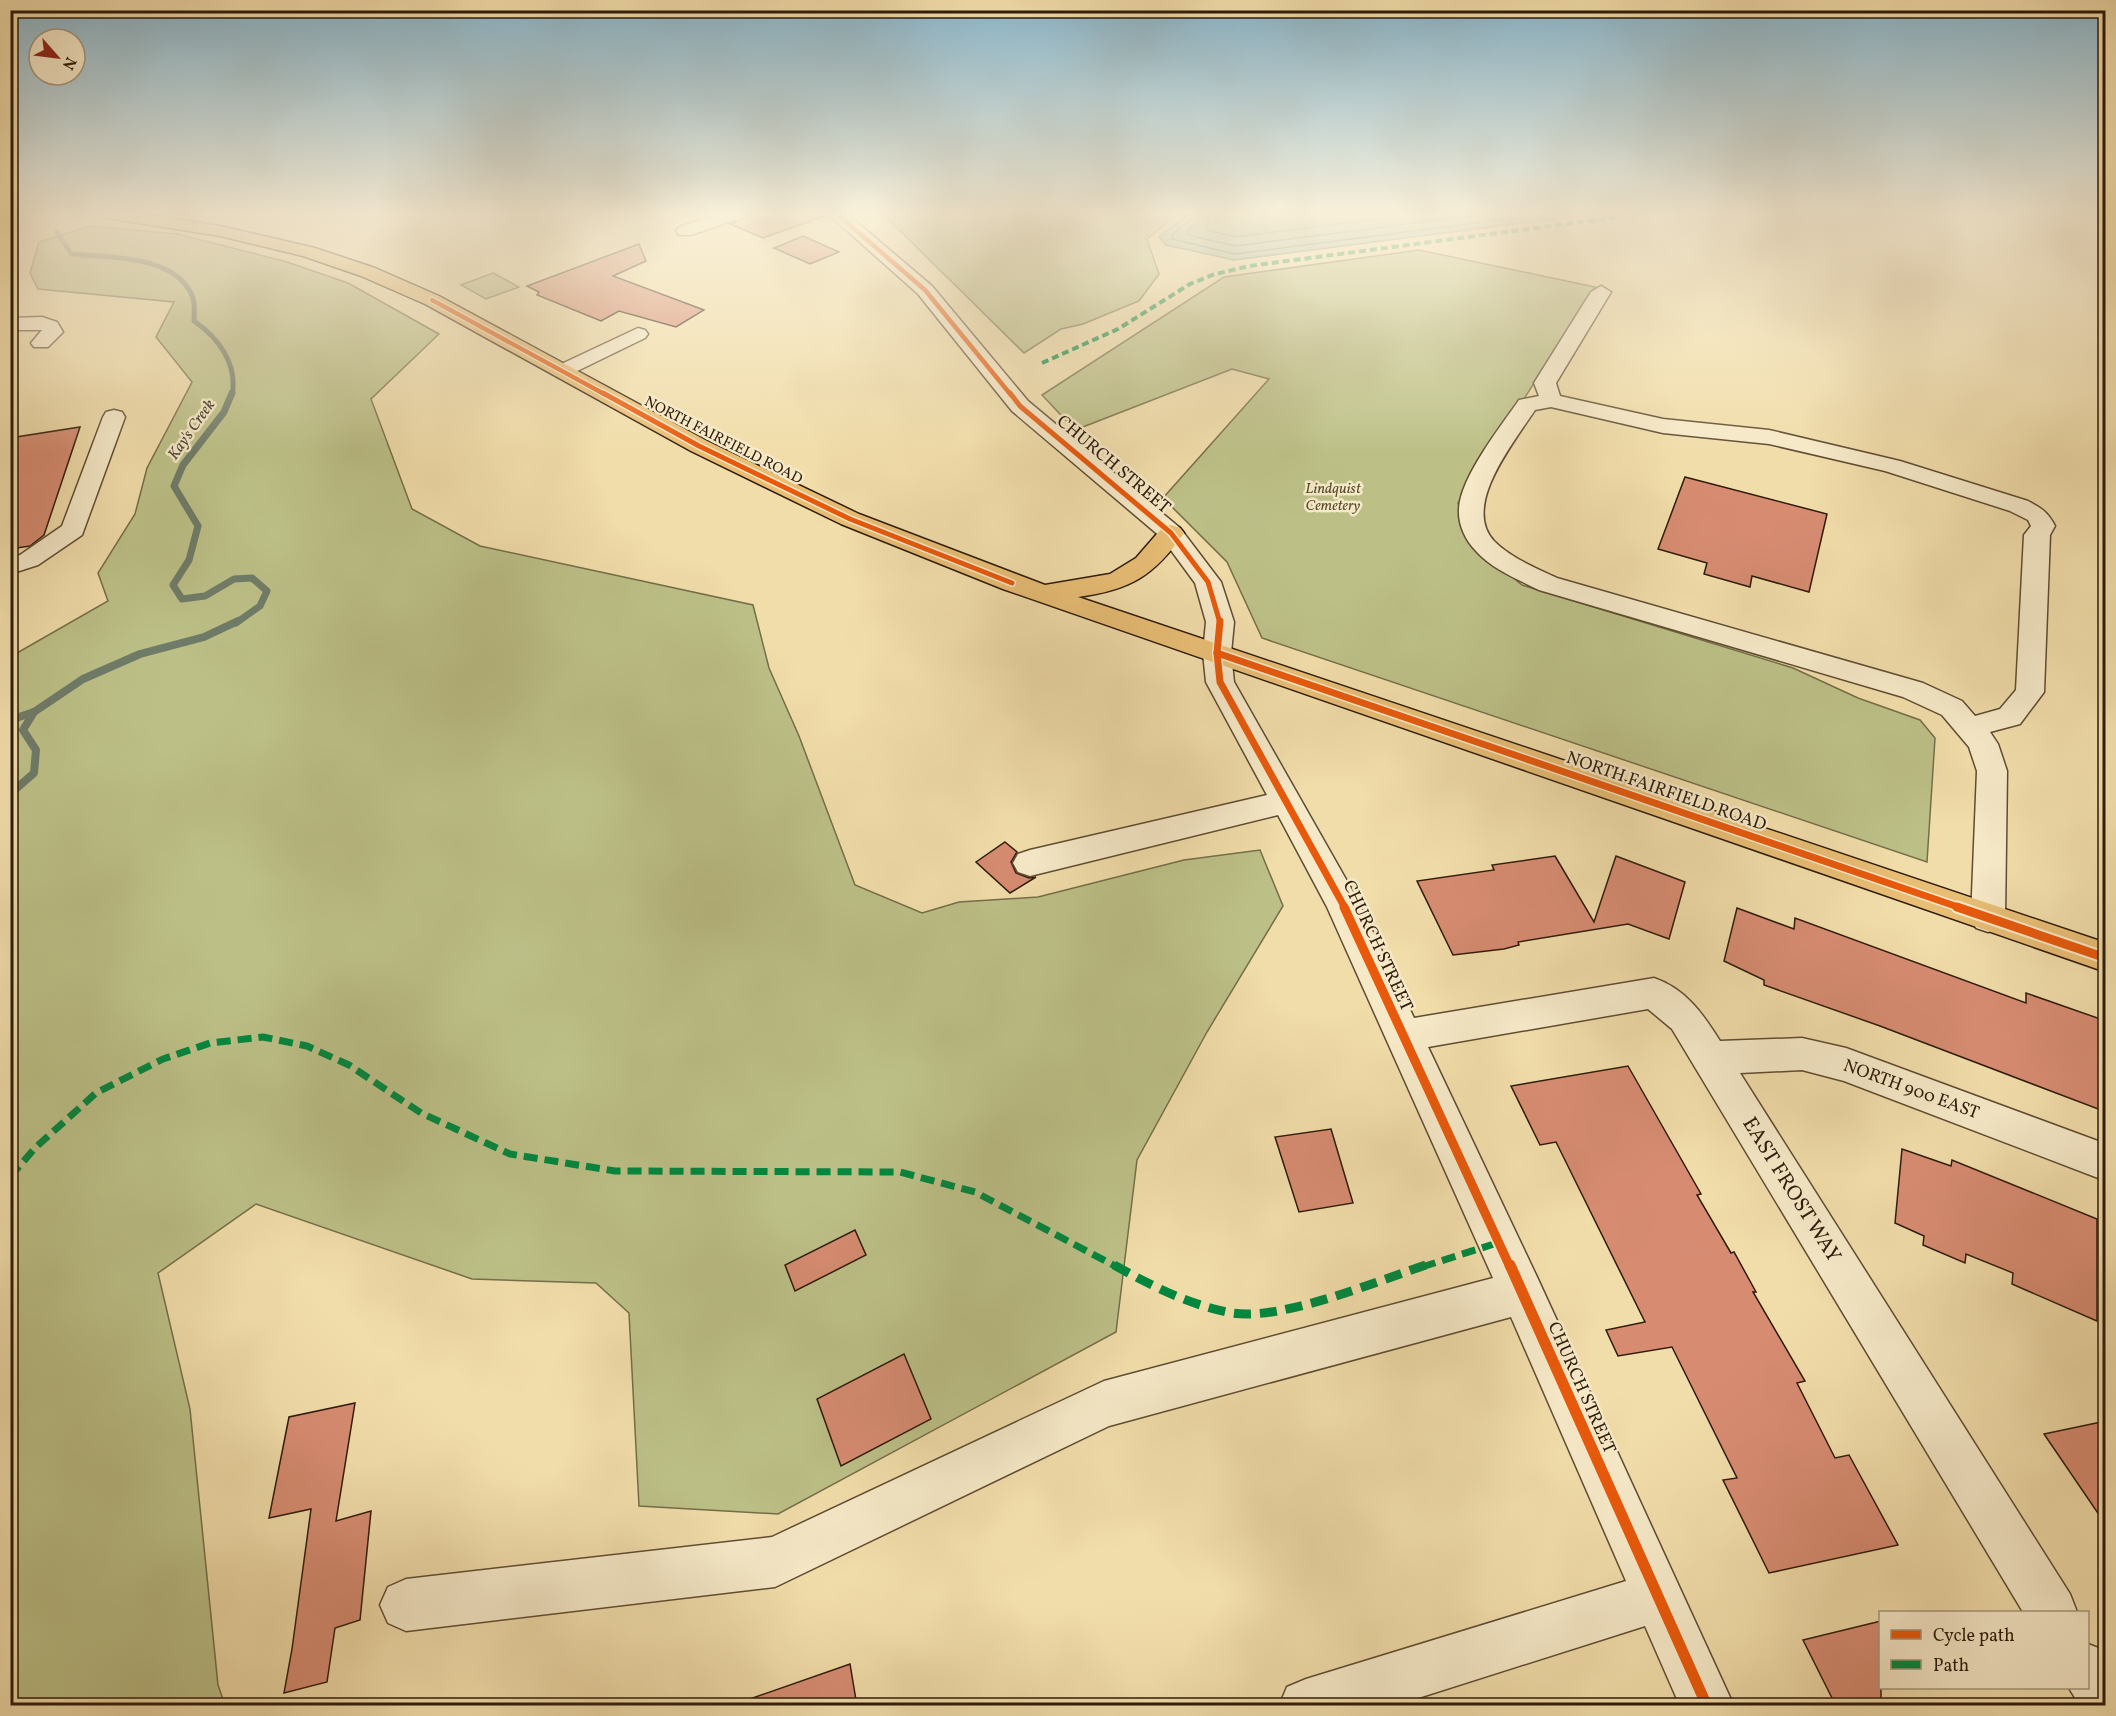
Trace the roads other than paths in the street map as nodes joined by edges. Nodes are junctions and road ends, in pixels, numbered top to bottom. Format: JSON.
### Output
{"nodes":[{"id":1,"x":416,"y":293,"type":"edge"},
{"id":2,"x":928,"y":293,"type":"edge"},
{"id":3,"x":1600,"y":293,"type":"edge"},
{"id":4,"x":10,"y":324,"type":"edge"},
{"id":5,"x":638,"y":334,"type":"dead end"},
{"id":6,"x":41,"y":343,"type":"dead end"},
{"id":7,"x":562,"y":371,"type":"junction"},
{"id":8,"x":1551,"y":400,"type":"junction"},
{"id":9,"x":114,"y":417,"type":"dead end"},
{"id":10,"x":1171,"y":533,"type":"junction"},
{"id":11,"x":10,"y":566,"type":"edge"},
{"id":12,"x":1042,"y":593,"type":"junction"},
{"id":13,"x":1217,"y":653,"type":"junction"},
{"id":14,"x":1970,"y":727,"type":"junction"},
{"id":15,"x":1286,"y":802,"type":"junction"},
{"id":16,"x":1030,"y":863,"type":"dead end"},
{"id":17,"x":1988,"y":918,"type":"junction"},
{"id":18,"x":2106,"y":958,"type":"edge"},
{"id":19,"x":1403,"y":1036,"type":"junction"},
{"id":20,"x":1710,"y":1058,"type":"junction"},
{"id":21,"x":2106,"y":1163,"type":"edge"},
{"id":22,"x":1522,"y":1292,"type":"junction"},
{"id":23,"x":1658,"y":1597,"type":"junction"},
{"id":24,"x":406,"y":1605,"type":"dead end"},
{"id":25,"x":2051,"y":1611,"type":"edge"},
{"id":26,"x":2089,"y":1672,"type":"edge"},
{"id":27,"x":2106,"y":1699,"type":"edge"},
{"id":28,"x":1306,"y":1706,"type":"edge"},
{"id":29,"x":1707,"y":1706,"type":"edge"}],
"edges":[{"from":1,"to":7,"type":"main road","name":"NORTH FAIRFIELD ROAD"},
{"from":2,"to":10,"type":"street","name":"CHURCH STREET"},
{"from":3,"to":8,"type":"street"},
{"from":4,"to":6,"type":"street"},
{"from":5,"to":7,"type":"street"},
{"from":7,"to":12,"type":"main road","name":"NORTH FAIRFIELD ROAD"},
{"from":8,"to":14,"type":"street"},
{"from":8,"to":14,"type":"street"},
{"from":9,"to":11,"type":"street"},
{"from":10,"to":12,"type":"main road"},
{"from":10,"to":13,"type":"street","name":"CHURCH STREET"},
{"from":12,"to":13,"type":"main road","name":"NORTH FAIRFIELD ROAD"},
{"from":13,"to":15,"type":"street","name":"CHURCH STREET"},
{"from":13,"to":17,"type":"main road","name":"NORTH FAIRFIELD ROAD"},
{"from":14,"to":17,"type":"street"},
{"from":15,"to":16,"type":"street"},
{"from":15,"to":19,"type":"street","name":"CHURCH STREET"},
{"from":17,"to":18,"type":"main road","name":"NORTH FAIRFIELD ROAD"},
{"from":19,"to":20,"type":"street","name":"EAST FROST WAY"},
{"from":19,"to":22,"type":"street","name":"CHURCH STREET"},
{"from":20,"to":21,"type":"street","name":"NORTH 900 EAST"},
{"from":20,"to":25,"type":"street","name":"EAST FROST WAY"},
{"from":22,"to":23,"type":"street","name":"CHURCH STREET"},
{"from":22,"to":24,"type":"street"},
{"from":23,"to":28,"type":"street"},
{"from":23,"to":29,"type":"street","name":"CHURCH STREET"},
{"from":26,"to":27,"type":"street"}]}
